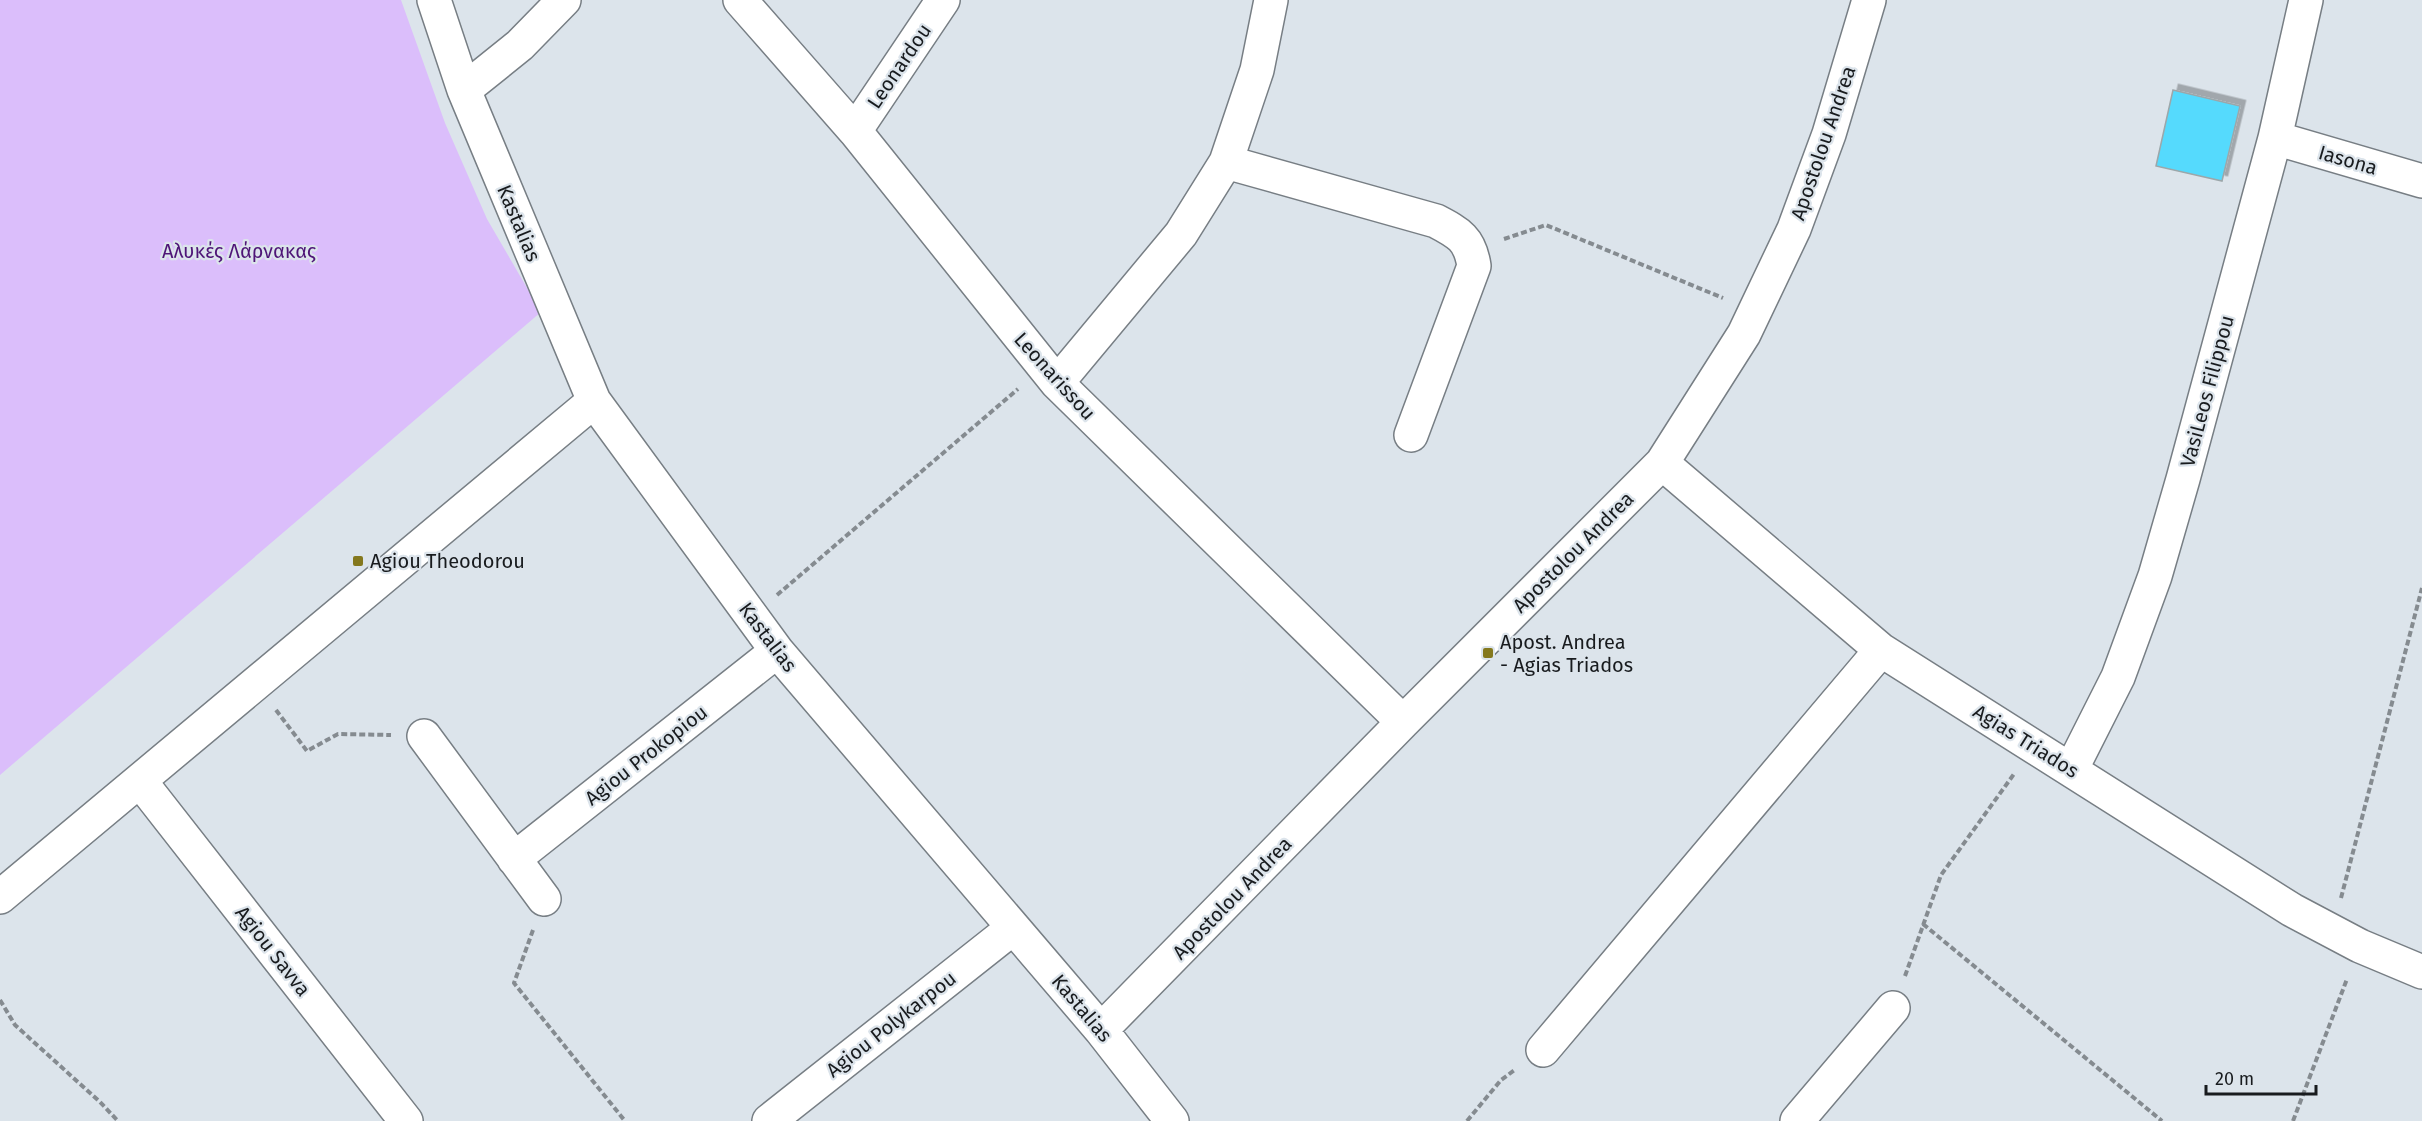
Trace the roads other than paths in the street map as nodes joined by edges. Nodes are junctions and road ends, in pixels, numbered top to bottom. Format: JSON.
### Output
{"nodes":[{"id":1,"x":434,"y":0,"type":"edge"},
{"id":2,"x":564,"y":0,"type":"edge"},
{"id":3,"x":740,"y":0,"type":"edge"},
{"id":4,"x":943,"y":0,"type":"edge"},
{"id":5,"x":1271,"y":0,"type":"edge"},
{"id":6,"x":1869,"y":0,"type":"edge"},
{"id":7,"x":2306,"y":0,"type":"edge"},
{"id":8,"x":464,"y":90,"type":"junction"},
{"id":9,"x":855,"y":131,"type":"junction"},
{"id":10,"x":2275,"y":138,"type":"junction"},
{"id":11,"x":1226,"y":162,"type":"junction"},
{"id":12,"x":2422,"y":181,"type":"edge"},
{"id":13,"x":1050,"y":375,"type":"junction"},
{"id":14,"x":594,"y":402,"type":"junction"},
{"id":15,"x":1411,"y":435,"type":"dead end"},
{"id":16,"x":1662,"y":463,"type":"junction"},
{"id":17,"x":1881,"y":650,"type":"junction"},
{"id":18,"x":777,"y":651,"type":"junction"},
{"id":19,"x":1403,"y":722,"type":"junction"},
{"id":20,"x":424,"y":736,"type":"road end"},
{"id":21,"x":2071,"y":770,"type":"junction"},
{"id":22,"x":140,"y":781,"type":"junction"},
{"id":23,"x":514,"y":859,"type":"junction"},
{"id":24,"x":0,"y":897,"type":"edge"},
{"id":25,"x":544,"y":898,"type":"road end"},
{"id":26,"x":1013,"y":928,"type":"junction"},
{"id":27,"x":2422,"y":972,"type":"edge"},
{"id":28,"x":1893,"y":1008,"type":"road end"},
{"id":29,"x":1101,"y":1030,"type":"junction"},
{"id":30,"x":1543,"y":1050,"type":"road end"},
{"id":31,"x":406,"y":1121,"type":"edge"},
{"id":32,"x":769,"y":1121,"type":"edge"},
{"id":33,"x":1172,"y":1121,"type":"edge"},
{"id":34,"x":1797,"y":1121,"type":"edge"}],
"edges":[{"from":1,"to":8,"type":"street","name":"Kastalias"},
{"from":2,"to":8,"type":"street"},
{"from":3,"to":9,"type":"street","name":"Leonarissou"},
{"from":4,"to":9,"type":"street","name":"Leonardou"},
{"from":5,"to":11,"type":"street"},
{"from":6,"to":16,"type":"street","name":"Apostolou Andrea"},
{"from":7,"to":10,"type":"street","name":"VasiLeos Filippou"},
{"from":8,"to":14,"type":"street","name":"Kastalias"},
{"from":9,"to":13,"type":"street","name":"Leonarissou"},
{"from":10,"to":12,"type":"street","name":"Iasona"},
{"from":10,"to":21,"type":"street","name":"VasiLeos Filippou"},
{"from":11,"to":13,"type":"street"},
{"from":11,"to":15,"type":"street"},
{"from":13,"to":19,"type":"street","name":"Leonarissou"},
{"from":14,"to":18,"type":"street","name":"Kastalias"},
{"from":14,"to":22,"type":"street"},
{"from":16,"to":17,"type":"street","name":"Agias Triados"},
{"from":16,"to":19,"type":"street","name":"Apostolou Andrea"},
{"from":17,"to":21,"type":"street","name":"Agias Triados"},
{"from":17,"to":30,"type":"street"},
{"from":18,"to":23,"type":"street","name":"Agiou Prokopiou"},
{"from":18,"to":26,"type":"street","name":"Kastalias"},
{"from":19,"to":29,"type":"street","name":"Apostolou Andrea"},
{"from":20,"to":23,"type":"street"},
{"from":21,"to":27,"type":"street","name":"Agias Triados"},
{"from":22,"to":24,"type":"street"},
{"from":22,"to":31,"type":"street","name":"Agiou Savva"},
{"from":23,"to":25,"type":"street"},
{"from":26,"to":29,"type":"street","name":"Kastalias"},
{"from":26,"to":32,"type":"street","name":"Agiou Polykarpou"},
{"from":28,"to":34,"type":"street"},
{"from":29,"to":33,"type":"street","name":"Kastalias"}]}
